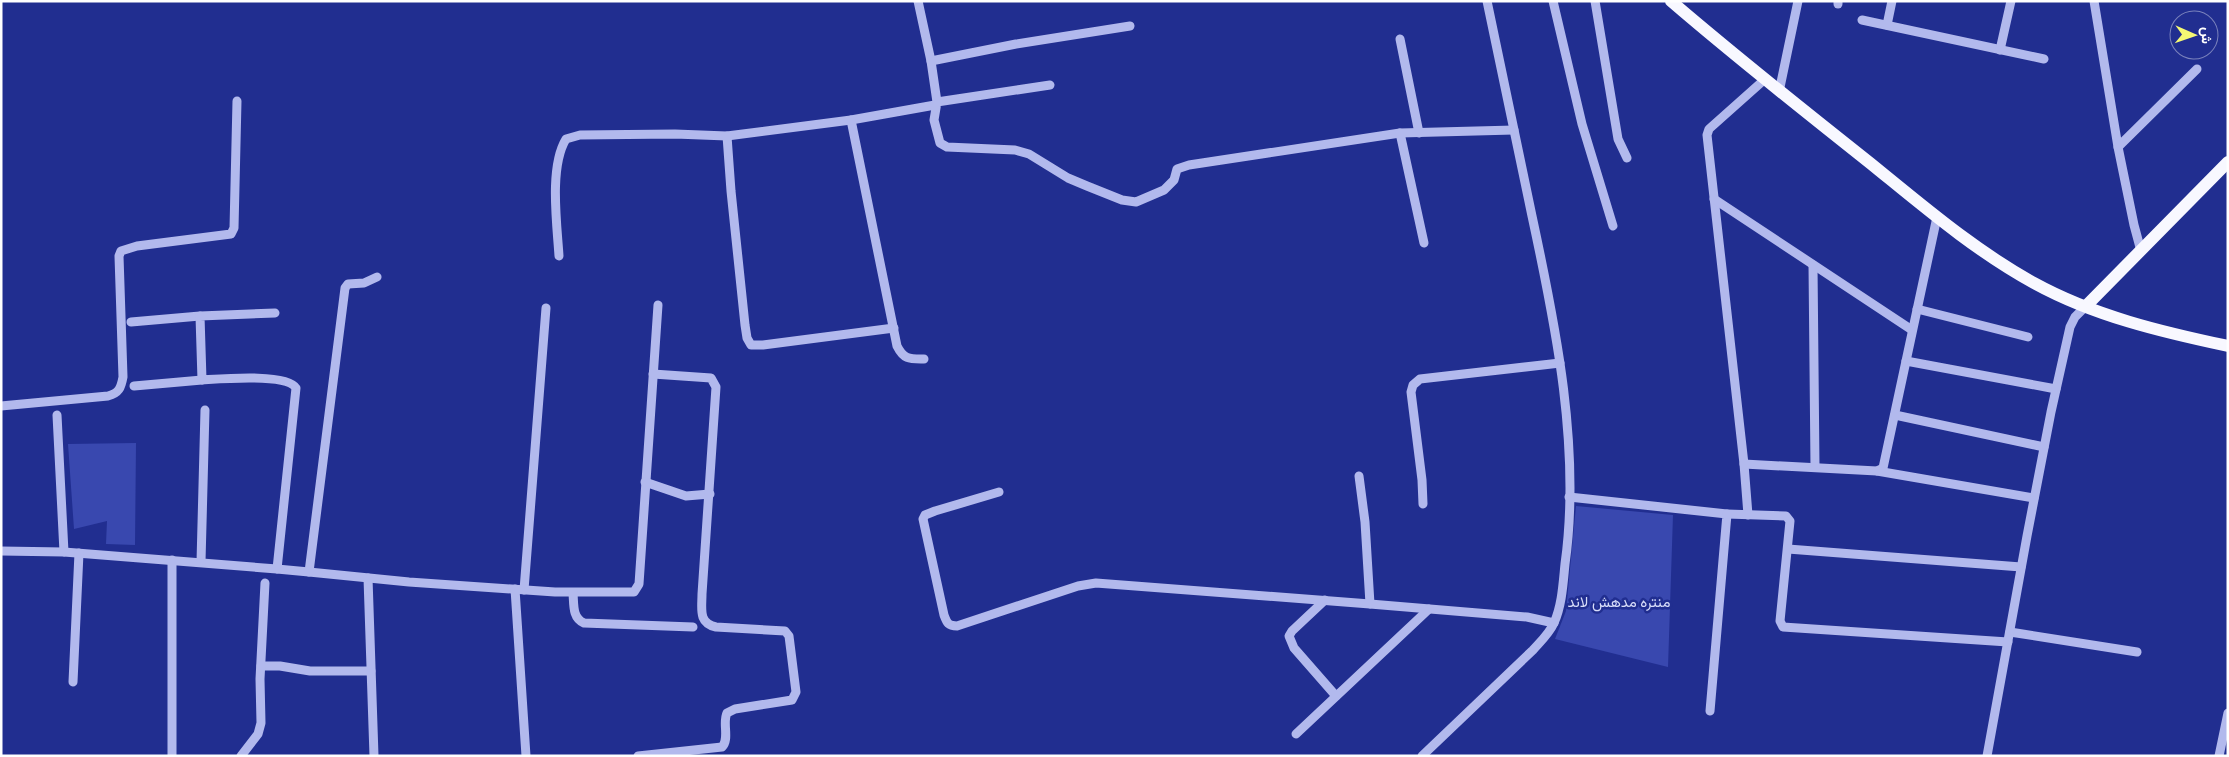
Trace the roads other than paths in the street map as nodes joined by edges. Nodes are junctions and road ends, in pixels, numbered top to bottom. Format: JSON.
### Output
{"nodes":[{"id":1,"x":918,"y":1,"type":"edge"},
{"id":2,"x":1487,"y":1,"type":"edge"},
{"id":3,"x":1553,"y":1,"type":"edge"},
{"id":4,"x":1595,"y":1,"type":"edge"},
{"id":5,"x":1671,"y":1,"type":"edge"},
{"id":6,"x":1798,"y":1,"type":"edge"},
{"id":7,"x":1892,"y":1,"type":"edge"},
{"id":8,"x":2011,"y":1,"type":"edge"},
{"id":9,"x":2094,"y":1,"type":"edge"},
{"id":10,"x":1862,"y":20,"type":"dead end"},
{"id":11,"x":1887,"y":25,"type":"junction"},
{"id":12,"x":1130,"y":26,"type":"dead end"},
{"id":13,"x":1400,"y":39,"type":"dead end"},
{"id":14,"x":2000,"y":50,"type":"junction"},
{"id":15,"x":2044,"y":59,"type":"dead end"},
{"id":16,"x":931,"y":61,"type":"junction"},
{"id":17,"x":2197,"y":69,"type":"dead end"},
{"id":18,"x":1764,"y":80,"type":"junction"},
{"id":19,"x":1050,"y":85,"type":"dead end"},
{"id":20,"x":1779,"y":92,"type":"junction"},
{"id":21,"x":237,"y":101,"type":"dead end"},
{"id":22,"x":938,"y":102,"type":"junction"},
{"id":23,"x":851,"y":120,"type":"junction"},
{"id":24,"x":1514,"y":130,"type":"junction"},
{"id":25,"x":1400,"y":133,"type":"junction"},
{"id":26,"x":1419,"y":133,"type":"junction"},
{"id":27,"x":727,"y":136,"type":"junction"},
{"id":28,"x":2118,"y":147,"type":"junction"},
{"id":29,"x":1627,"y":158,"type":"dead end"},
{"id":30,"x":2228,"y":162,"type":"edge"},
{"id":31,"x":1714,"y":199,"type":"junction"},
{"id":32,"x":1937,"y":217,"type":"junction"},
{"id":33,"x":1613,"y":226,"type":"dead end"},
{"id":34,"x":1424,"y":243,"type":"dead end"},
{"id":35,"x":2141,"y":251,"type":"junction"},
{"id":36,"x":559,"y":256,"type":"dead end"},
{"id":37,"x":1813,"y":265,"type":"junction"},
{"id":38,"x":377,"y":277,"type":"dead end"},
{"id":39,"x":658,"y":305,"type":"dead end"},
{"id":40,"x":2086,"y":306,"type":"junction"},
{"id":41,"x":546,"y":308,"type":"dead end"},
{"id":42,"x":1917,"y":309,"type":"junction"},
{"id":43,"x":275,"y":313,"type":"dead end"},
{"id":44,"x":200,"y":316,"type":"junction"},
{"id":45,"x":131,"y":322,"type":"dead end"},
{"id":46,"x":894,"y":328,"type":"junction"},
{"id":47,"x":1912,"y":330,"type":"junction"},
{"id":48,"x":2028,"y":337,"type":"dead end"},
{"id":49,"x":2228,"y":346,"type":"edge"},
{"id":50,"x":924,"y":359,"type":"dead end"},
{"id":51,"x":1906,"y":360,"type":"junction"},
{"id":52,"x":1560,"y":363,"type":"junction"},
{"id":53,"x":653,"y":374,"type":"junction"},
{"id":54,"x":202,"y":380,"type":"junction"},
{"id":55,"x":134,"y":386,"type":"dead end"},
{"id":56,"x":2056,"y":389,"type":"junction"},
{"id":57,"x":1,"y":406,"type":"edge"},
{"id":58,"x":205,"y":410,"type":"dead end"},
{"id":59,"x":57,"y":415,"type":"dead end"},
{"id":60,"x":1895,"y":415,"type":"junction"},
{"id":61,"x":2044,"y":447,"type":"junction"},
{"id":62,"x":1744,"y":464,"type":"junction"},
{"id":63,"x":1815,"y":467,"type":"junction"},
{"id":64,"x":1877,"y":471,"type":"junction"},
{"id":65,"x":1359,"y":476,"type":"dead end"},
{"id":66,"x":645,"y":482,"type":"junction"},
{"id":67,"x":999,"y":492,"type":"dead end"},
{"id":68,"x":710,"y":494,"type":"junction"},
{"id":69,"x":1569,"y":497,"type":"junction"},
{"id":70,"x":2034,"y":498,"type":"junction"},
{"id":71,"x":1423,"y":504,"type":"dead end"},
{"id":72,"x":1727,"y":514,"type":"junction"},
{"id":73,"x":1748,"y":515,"type":"junction"},
{"id":74,"x":1788,"y":548,"type":"junction"},
{"id":75,"x":1,"y":551,"type":"edge"},
{"id":76,"x":64,"y":552,"type":"junction"},
{"id":77,"x":79,"y":553,"type":"junction"},
{"id":78,"x":172,"y":560,"type":"junction"},
{"id":79,"x":201,"y":562,"type":"junction"},
{"id":80,"x":2021,"y":567,"type":"junction"},
{"id":81,"x":277,"y":569,"type":"junction"},
{"id":82,"x":309,"y":572,"type":"junction"},
{"id":83,"x":368,"y":578,"type":"junction"},
{"id":84,"x":264,"y":583,"type":"dead end"},
{"id":85,"x":515,"y":589,"type":"junction"},
{"id":86,"x":524,"y":590,"type":"junction"},
{"id":87,"x":573,"y":593,"type":"junction"},
{"id":88,"x":1325,"y":600,"type":"junction"},
{"id":89,"x":1370,"y":604,"type":"junction"},
{"id":90,"x":1429,"y":609,"type":"junction"},
{"id":91,"x":1554,"y":623,"type":"junction"},
{"id":92,"x":693,"y":627,"type":"dead end"},
{"id":93,"x":2009,"y":637,"type":"junction"},
{"id":94,"x":2137,"y":652,"type":"dead end"},
{"id":95,"x":261,"y":666,"type":"junction"},
{"id":96,"x":371,"y":671,"type":"junction"},
{"id":97,"x":73,"y":682,"type":"dead end"},
{"id":98,"x":1336,"y":696,"type":"junction"},
{"id":99,"x":1710,"y":710,"type":"dead end"},
{"id":100,"x":2228,"y":713,"type":"edge"},
{"id":101,"x":1296,"y":734,"type":"dead end"},
{"id":102,"x":644,"y":755,"type":"edge"},
{"id":103,"x":172,"y":756,"type":"edge"},
{"id":104,"x":241,"y":756,"type":"edge"},
{"id":105,"x":374,"y":756,"type":"edge"},
{"id":106,"x":526,"y":756,"type":"edge"},
{"id":107,"x":1422,"y":756,"type":"edge"},
{"id":108,"x":1987,"y":756,"type":"edge"},
{"id":109,"x":2219,"y":756,"type":"edge"}],
"edges":[{"from":1,"to":16,"type":"street"},
{"from":2,"to":24,"type":"street"},
{"from":3,"to":33,"type":"street"},
{"from":4,"to":29,"type":"street"},
{"from":5,"to":18,"type":"main road"},
{"from":6,"to":20,"type":"street"},
{"from":7,"to":11,"type":"street"},
{"from":8,"to":14,"type":"street"},
{"from":9,"to":28,"type":"street"},
{"from":10,"to":11,"type":"street"},
{"from":11,"to":14,"type":"street"},
{"from":12,"to":16,"type":"street"},
{"from":13,"to":26,"type":"street"},
{"from":14,"to":15,"type":"street"},
{"from":16,"to":22,"type":"street"},
{"from":17,"to":28,"type":"street"},
{"from":18,"to":20,"type":"main road"},
{"from":18,"to":31,"type":"street"},
{"from":19,"to":22,"type":"street"},
{"from":20,"to":32,"type":"main road"},
{"from":21,"to":57,"type":"street"},
{"from":22,"to":23,"type":"street"},
{"from":22,"to":25,"type":"street"},
{"from":23,"to":27,"type":"street"},
{"from":23,"to":46,"type":"street"},
{"from":24,"to":26,"type":"street"},
{"from":24,"to":52,"type":"street"},
{"from":25,"to":26,"type":"street"},
{"from":25,"to":34,"type":"street"},
{"from":27,"to":36,"type":"street"},
{"from":27,"to":46,"type":"street"},
{"from":28,"to":35,"type":"street"},
{"from":30,"to":35,"type":"main road"},
{"from":31,"to":37,"type":"street"},
{"from":31,"to":62,"type":"street"},
{"from":32,"to":40,"type":"main road"},
{"from":32,"to":42,"type":"street"},
{"from":35,"to":40,"type":"main road"},
{"from":37,"to":47,"type":"street"},
{"from":37,"to":63,"type":"street"},
{"from":38,"to":82,"type":"street"},
{"from":39,"to":53,"type":"street"},
{"from":40,"to":49,"type":"main road"},
{"from":40,"to":56,"type":"street"},
{"from":41,"to":86,"type":"street"},
{"from":42,"to":47,"type":"street"},
{"from":42,"to":48,"type":"street"},
{"from":43,"to":44,"type":"street"},
{"from":44,"to":45,"type":"street"},
{"from":44,"to":54,"type":"street"},
{"from":46,"to":50,"type":"street"},
{"from":47,"to":51,"type":"street"},
{"from":51,"to":56,"type":"street"},
{"from":51,"to":60,"type":"street"},
{"from":52,"to":69,"type":"street"},
{"from":52,"to":71,"type":"street"},
{"from":53,"to":66,"type":"street"},
{"from":53,"to":68,"type":"street"},
{"from":54,"to":55,"type":"street"},
{"from":54,"to":81,"type":"street"},
{"from":56,"to":61,"type":"street"},
{"from":58,"to":79,"type":"street"},
{"from":59,"to":76,"type":"street"},
{"from":60,"to":61,"type":"street"},
{"from":60,"to":64,"type":"street"},
{"from":61,"to":70,"type":"street"},
{"from":62,"to":63,"type":"street"},
{"from":62,"to":73,"type":"street"},
{"from":63,"to":64,"type":"street"},
{"from":64,"to":70,"type":"street"},
{"from":65,"to":89,"type":"street"},
{"from":66,"to":68,"type":"street"},
{"from":66,"to":87,"type":"street"},
{"from":67,"to":88,"type":"street"},
{"from":68,"to":102,"type":"street"},
{"from":69,"to":72,"type":"street"},
{"from":69,"to":91,"type":"street"},
{"from":70,"to":80,"type":"street"},
{"from":72,"to":73,"type":"street"},
{"from":72,"to":99,"type":"street"},
{"from":73,"to":74,"type":"street"},
{"from":74,"to":80,"type":"street"},
{"from":74,"to":93,"type":"street"},
{"from":75,"to":76,"type":"street"},
{"from":76,"to":77,"type":"street"},
{"from":77,"to":78,"type":"street"},
{"from":77,"to":97,"type":"street"},
{"from":78,"to":79,"type":"street"},
{"from":78,"to":103,"type":"street"},
{"from":79,"to":81,"type":"street"},
{"from":80,"to":93,"type":"street"},
{"from":81,"to":82,"type":"street"},
{"from":82,"to":83,"type":"street"},
{"from":83,"to":85,"type":"street"},
{"from":83,"to":96,"type":"street"},
{"from":84,"to":95,"type":"street"},
{"from":85,"to":86,"type":"street"},
{"from":85,"to":106,"type":"street"},
{"from":86,"to":87,"type":"street"},
{"from":87,"to":92,"type":"street"},
{"from":88,"to":89,"type":"street"},
{"from":88,"to":98,"type":"street"},
{"from":89,"to":90,"type":"street"},
{"from":90,"to":91,"type":"street"},
{"from":90,"to":98,"type":"street"},
{"from":91,"to":107,"type":"street"},
{"from":93,"to":94,"type":"street"},
{"from":93,"to":108,"type":"street"},
{"from":95,"to":96,"type":"street"},
{"from":95,"to":104,"type":"street"},
{"from":96,"to":105,"type":"street"},
{"from":98,"to":101,"type":"street"},
{"from":100,"to":109,"type":"street"}]}
